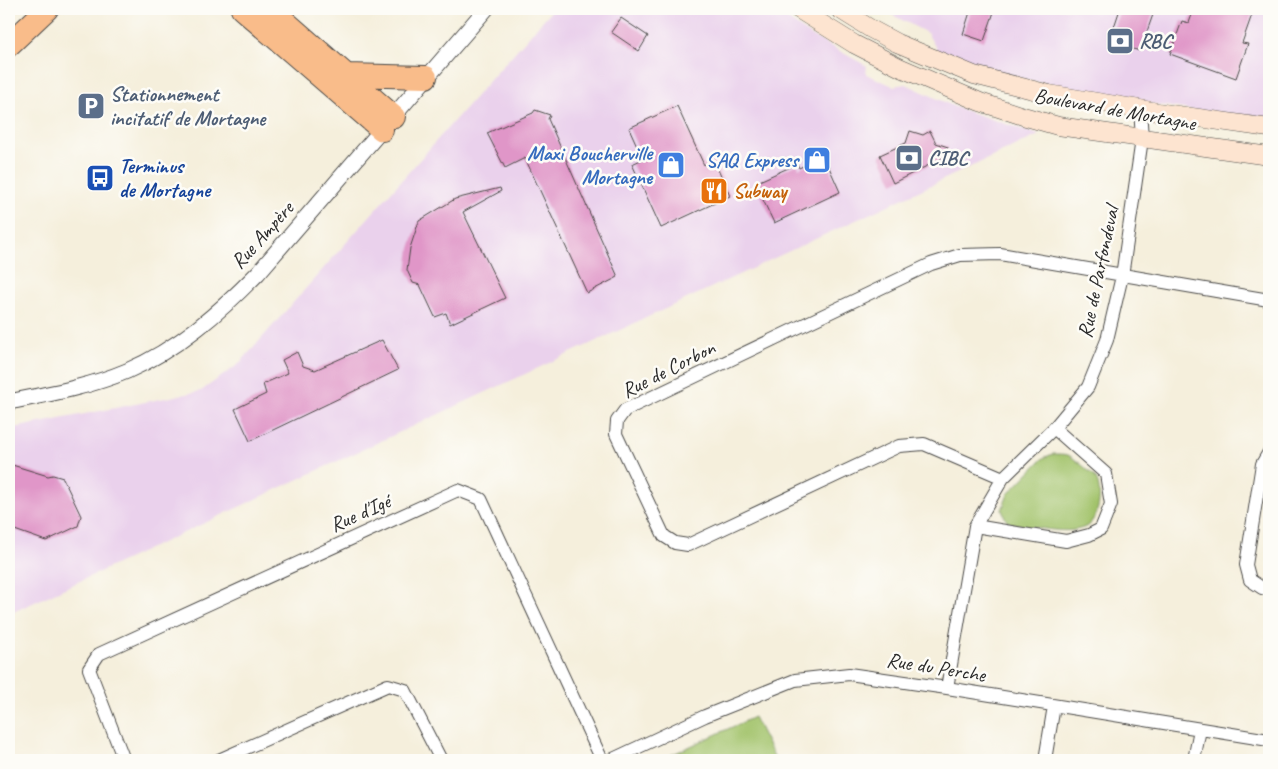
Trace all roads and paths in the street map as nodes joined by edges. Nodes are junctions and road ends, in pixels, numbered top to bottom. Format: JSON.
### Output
{"nodes":[{"id":1,"x":47,"y":9,"type":"edge"},
{"id":2,"x":242,"y":9,"type":"edge"},
{"id":3,"x":271,"y":9,"type":"edge"},
{"id":4,"x":486,"y":9,"type":"edge"},
{"id":5,"x":798,"y":9,"type":"edge"},
{"id":6,"x":839,"y":9,"type":"edge"},
{"id":7,"x":9,"y":45,"type":"edge"},
{"id":8,"x":347,"y":75,"type":"junction"},
{"id":9,"x":426,"y":77,"type":"junction"},
{"id":10,"x":1140,"y":109,"type":"junction"},
{"id":11,"x":388,"y":123,"type":"junction"},
{"id":12,"x":1269,"y":128,"type":"edge"},
{"id":13,"x":1142,"y":138,"type":"junction"},
{"id":14,"x":1269,"y":156,"type":"edge"},
{"id":15,"x":1122,"y":276,"type":"junction"},
{"id":16,"x":1269,"y":300,"type":"edge"},
{"id":17,"x":9,"y":402,"type":"edge"},
{"id":18,"x":1054,"y":428,"type":"junction"},
{"id":19,"x":1269,"y":452,"type":"edge"},
{"id":20,"x":1003,"y":478,"type":"junction"},
{"id":21,"x":975,"y":526,"type":"junction"},
{"id":22,"x":1269,"y":590,"type":"edge"},
{"id":23,"x":947,"y":688,"type":"junction"},
{"id":24,"x":1054,"y":706,"type":"junction"},
{"id":25,"x":1200,"y":729,"type":"junction"},
{"id":26,"x":1269,"y":740,"type":"edge"},
{"id":27,"x":124,"y":760,"type":"edge"},
{"id":28,"x":219,"y":760,"type":"edge"},
{"id":29,"x":441,"y":760,"type":"edge"},
{"id":30,"x":602,"y":760,"type":"edge"},
{"id":31,"x":611,"y":760,"type":"edge"},
{"id":32,"x":1045,"y":760,"type":"edge"},
{"id":33,"x":1194,"y":760,"type":"edge"}],
"edges":[{"from":1,"to":7,"type":"highway"},
{"from":2,"to":11,"type":"highway"},
{"from":3,"to":8,"type":"highway"},
{"from":4,"to":9,"type":"street","name":"Rue Ampère"},
{"from":5,"to":13,"type":"main road","name":"Boulevard de Mortagne"},
{"from":6,"to":10,"type":"main road","name":"Boulevard de Mortagne"},
{"from":8,"to":9,"type":"highway"},
{"from":8,"to":11,"type":"highway"},
{"from":9,"to":11,"type":"street","name":"Rue Ampère"},
{"from":10,"to":12,"type":"main road","name":"Boulevard de Mortagne"},
{"from":10,"to":13,"type":"street","name":"Rue de Parfondeval"},
{"from":11,"to":17,"type":"street","name":"Rue Ampère"},
{"from":13,"to":14,"type":"main road","name":"Boulevard de Mortagne"},
{"from":13,"to":15,"type":"street","name":"Rue de Parfondeval"},
{"from":15,"to":16,"type":"street","name":"Rue de Corbon"},
{"from":15,"to":18,"type":"street","name":"Rue de Parfondeval"},
{"from":15,"to":20,"type":"street","name":"Rue de Corbon"},
{"from":18,"to":20,"type":"street","name":"Rue de Parfondeval"},
{"from":18,"to":21,"type":"street"},
{"from":19,"to":22,"type":"street"},
{"from":20,"to":21,"type":"street","name":"Rue de Parfondeval"},
{"from":21,"to":23,"type":"street","name":"Rue de Parfondeval"},
{"from":23,"to":24,"type":"street","name":"Rue du Perche"},
{"from":23,"to":31,"type":"street","name":"Rue du Perche"},
{"from":24,"to":25,"type":"street","name":"Rue du Perche"},
{"from":24,"to":32,"type":"street"},
{"from":25,"to":26,"type":"street","name":"Rue du Perche"},
{"from":25,"to":33,"type":"street"},
{"from":27,"to":30,"type":"street","name":"Rue d'Igé"},
{"from":28,"to":29,"type":"street"}]}
